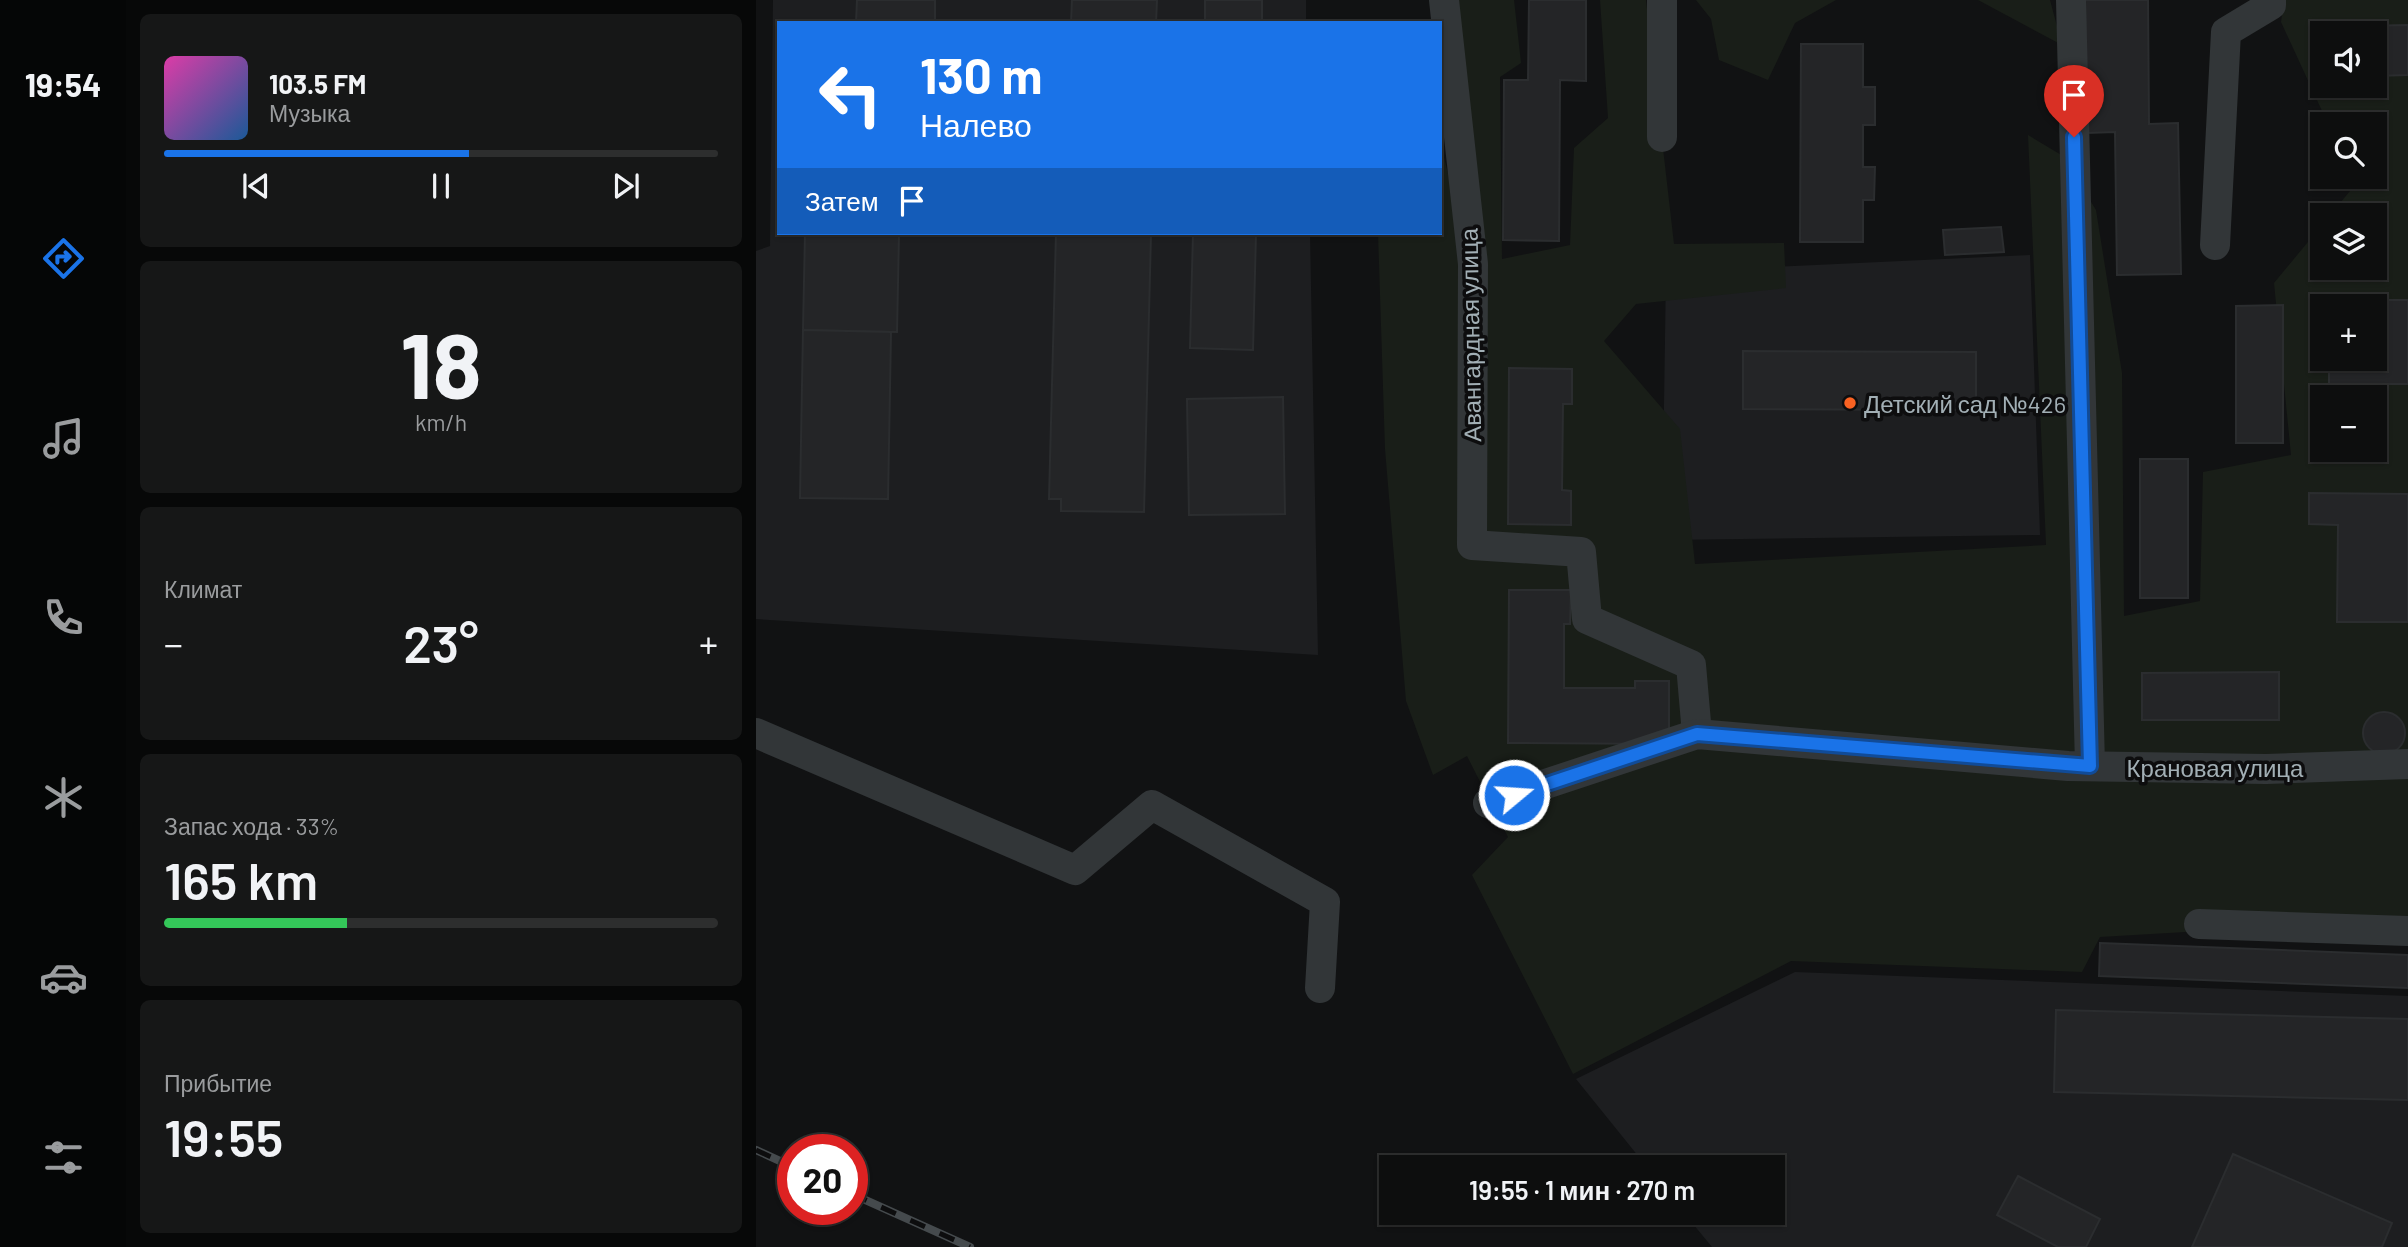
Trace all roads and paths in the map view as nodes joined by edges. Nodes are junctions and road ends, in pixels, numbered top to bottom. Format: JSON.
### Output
{"nodes":[{"id":1,"x":1444,"y":0,"type":"edge"},
{"id":2,"x":1662,"y":0,"type":"edge"},
{"id":3,"x":2071,"y":0,"type":"edge"},
{"id":4,"x":2271,"y":0,"type":"edge"},
{"id":5,"x":1662,"y":137,"type":"dead end"},
{"id":6,"x":2214,"y":245,"type":"dead end"},
{"id":7,"x":756,"y":733,"type":"edge"},
{"id":8,"x":1697,"y":734,"type":"junction"},
{"id":9,"x":2408,"y":764,"type":"edge"},
{"id":10,"x":2090,"y":766,"type":"junction"},
{"id":11,"x":1488,"y":803,"type":"dead end"},
{"id":12,"x":2199,"y":924,"type":"dead end"},
{"id":13,"x":2408,"y":931,"type":"edge"},
{"id":14,"x":1320,"y":988,"type":"dead end"}],
"edges":[{"from":1,"to":8,"type":"street","name":"Авангардная улица"},
{"from":2,"to":5,"type":"street"},
{"from":3,"to":10,"type":"street"},
{"from":4,"to":6,"type":"street"},
{"from":7,"to":14,"type":"street"},
{"from":8,"to":10,"type":"street","name":"Крановая улица"},
{"from":8,"to":11,"type":"street","name":"Крановая улица"},
{"from":9,"to":10,"type":"street","name":"Крановая улица"},
{"from":12,"to":13,"type":"street"}]}
